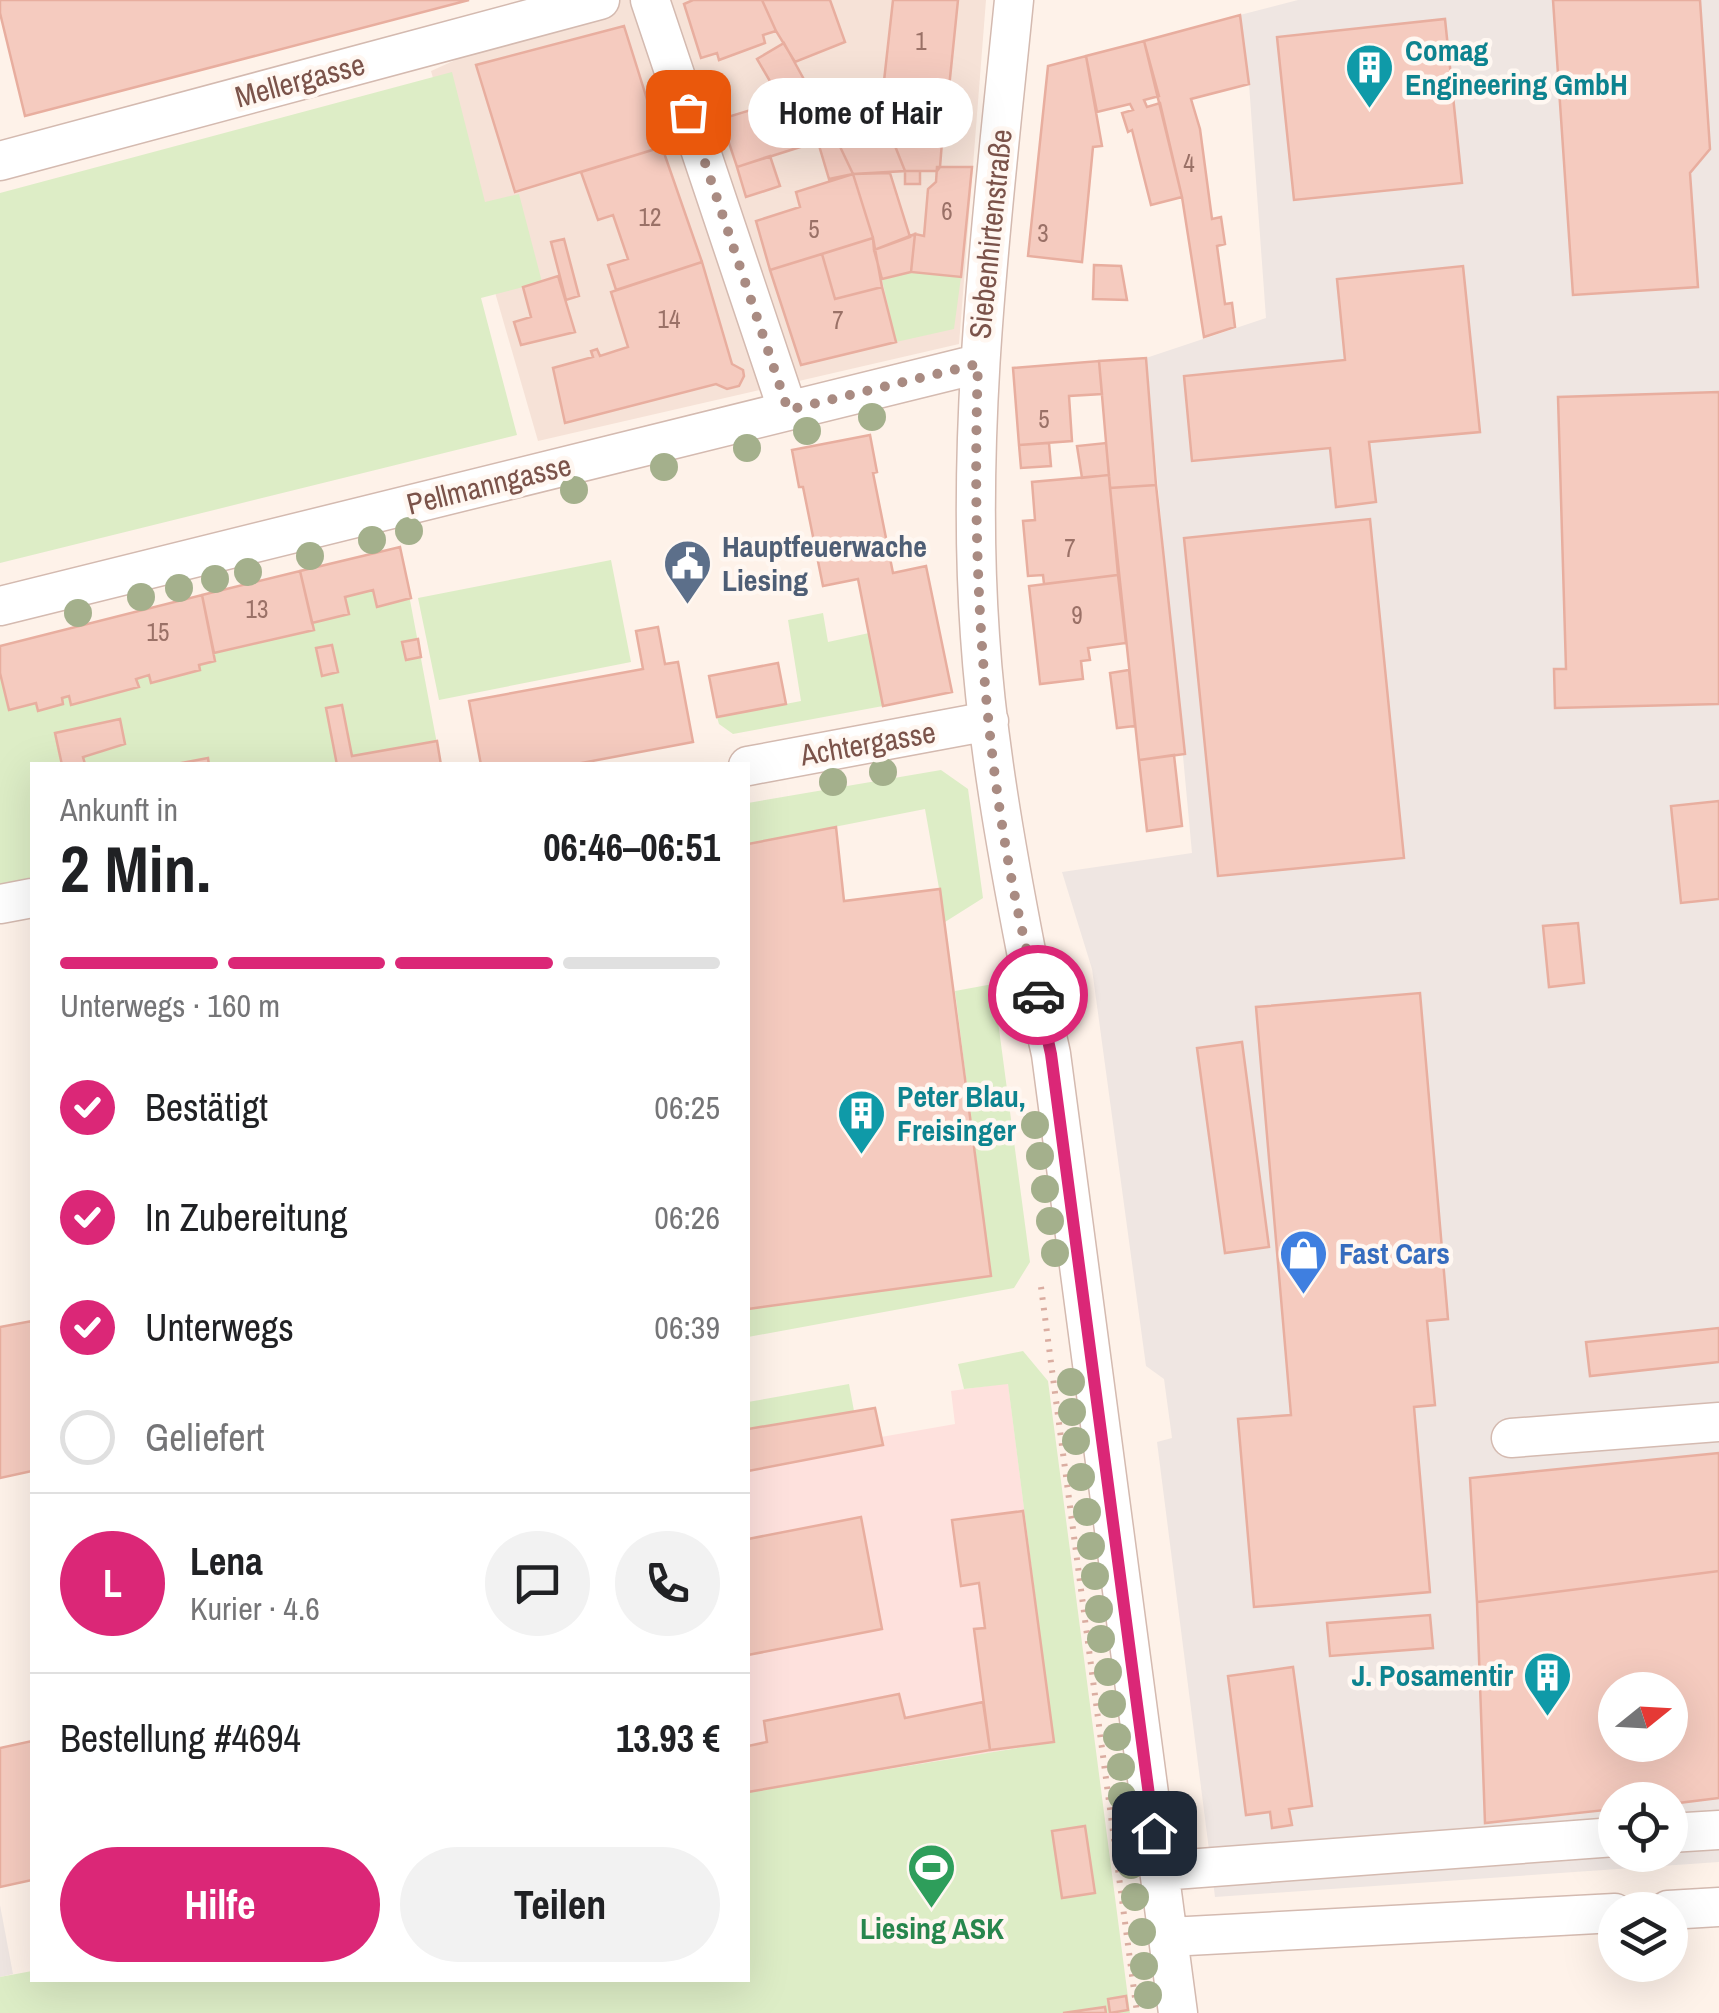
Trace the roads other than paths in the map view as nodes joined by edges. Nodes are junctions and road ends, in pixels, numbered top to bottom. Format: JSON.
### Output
{"nodes":[{"id":1,"x":600,"y":0,"type":"edge"},
{"id":2,"x":650,"y":0,"type":"edge"},
{"id":3,"x":1014,"y":0,"type":"edge"},
{"id":4,"x":0,"y":161,"type":"edge"},
{"id":5,"x":978,"y":364,"type":"junction"},
{"id":6,"x":788,"y":410,"type":"junction"},
{"id":7,"x":0,"y":606,"type":"edge"},
{"id":8,"x":990,"y":722,"type":"junction"},
{"id":9,"x":750,"y":766,"type":"edge"},
{"id":10,"x":30,"y":898,"type":"edge"},
{"id":11,"x":0,"y":904,"type":"edge"},
{"id":12,"x":1719,"y":1422,"type":"edge"},
{"id":13,"x":1511,"y":1438,"type":"dead end"},
{"id":14,"x":1719,"y":1830,"type":"edge"},
{"id":15,"x":1688,"y":1832,"type":"edge"},
{"id":16,"x":1598,"y":1838,"type":"edge"},
{"id":17,"x":1160,"y":1871,"type":"junction"},
{"id":18,"x":1719,"y":1907,"type":"edge"},
{"id":19,"x":1688,"y":1909,"type":"edge"},
{"id":20,"x":1598,"y":1914,"type":"edge"},
{"id":21,"x":1168,"y":1938,"type":"junction"},
{"id":22,"x":1178,"y":2013,"type":"edge"}],
"edges":[{"from":1,"to":4,"type":"street","name":"Mellergasse"},
{"from":2,"to":6,"type":"street"},
{"from":3,"to":5,"type":"street","name":"Siebenhirtenstraße"},
{"from":5,"to":6,"type":"street","name":"Pellmanngasse"},
{"from":5,"to":8,"type":"street","name":"Siebenhirtenstraße"},
{"from":6,"to":7,"type":"street","name":"Pellmanngasse"},
{"from":8,"to":9,"type":"street","name":"Achtergasse"},
{"from":8,"to":17,"type":"street","name":"Siebenhirtenstraße"},
{"from":10,"to":11,"type":"street"},
{"from":12,"to":13,"type":"street"},
{"from":14,"to":15,"type":"street"},
{"from":16,"to":17,"type":"street"},
{"from":17,"to":21,"type":"street","name":"Siebenhirtenstraße"},
{"from":18,"to":19,"type":"street"},
{"from":20,"to":21,"type":"street"},
{"from":21,"to":22,"type":"street","name":"Siebenhirtenstraße"}]}
